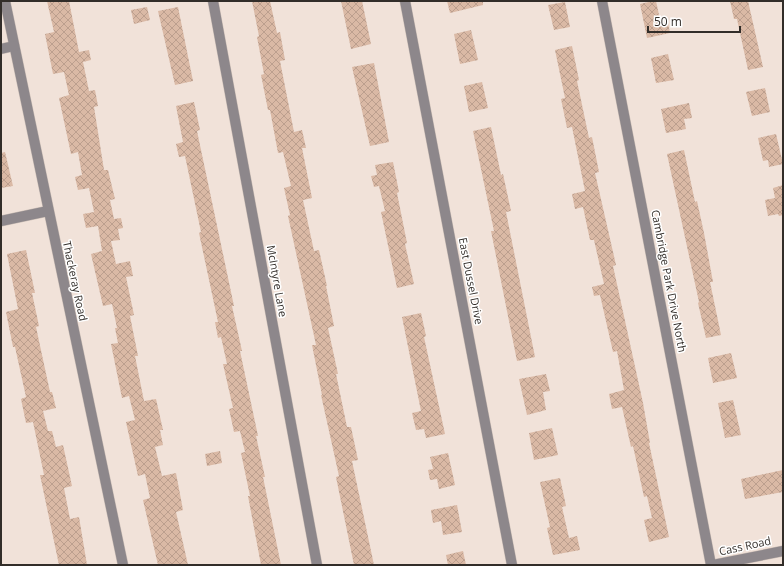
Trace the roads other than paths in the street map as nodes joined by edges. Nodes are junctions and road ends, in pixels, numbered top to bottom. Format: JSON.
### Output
{"nodes":[{"id":1,"x":5,"y":1,"type":"edge"},
{"id":2,"x":213,"y":1,"type":"edge"},
{"id":3,"x":405,"y":1,"type":"edge"},
{"id":4,"x":602,"y":1,"type":"edge"},
{"id":5,"x":14,"y":46,"type":"junction"},
{"id":6,"x":1,"y":49,"type":"edge"},
{"id":7,"x":48,"y":211,"type":"junction"},
{"id":8,"x":1,"y":221,"type":"edge"},
{"id":9,"x":783,"y":551,"type":"edge"},
{"id":10,"x":123,"y":565,"type":"edge"},
{"id":11,"x":317,"y":565,"type":"edge"},
{"id":12,"x":512,"y":565,"type":"edge"},
{"id":13,"x":712,"y":565,"type":"edge"}],
"edges":[{"from":1,"to":5,"type":"street","name":"Thackeray Road"},
{"from":2,"to":11,"type":"street","name":"McIntyre Lane"},
{"from":3,"to":12,"type":"street","name":"East Dussel Drive"},
{"from":4,"to":13,"type":"street","name":"Cambridge Park Drive North"},
{"from":5,"to":6,"type":"street"},
{"from":5,"to":7,"type":"street","name":"Thackeray Road"},
{"from":7,"to":8,"type":"street"},
{"from":7,"to":10,"type":"street","name":"Thackeray Road"},
{"from":9,"to":13,"type":"street","name":"Cass Road"}]}
